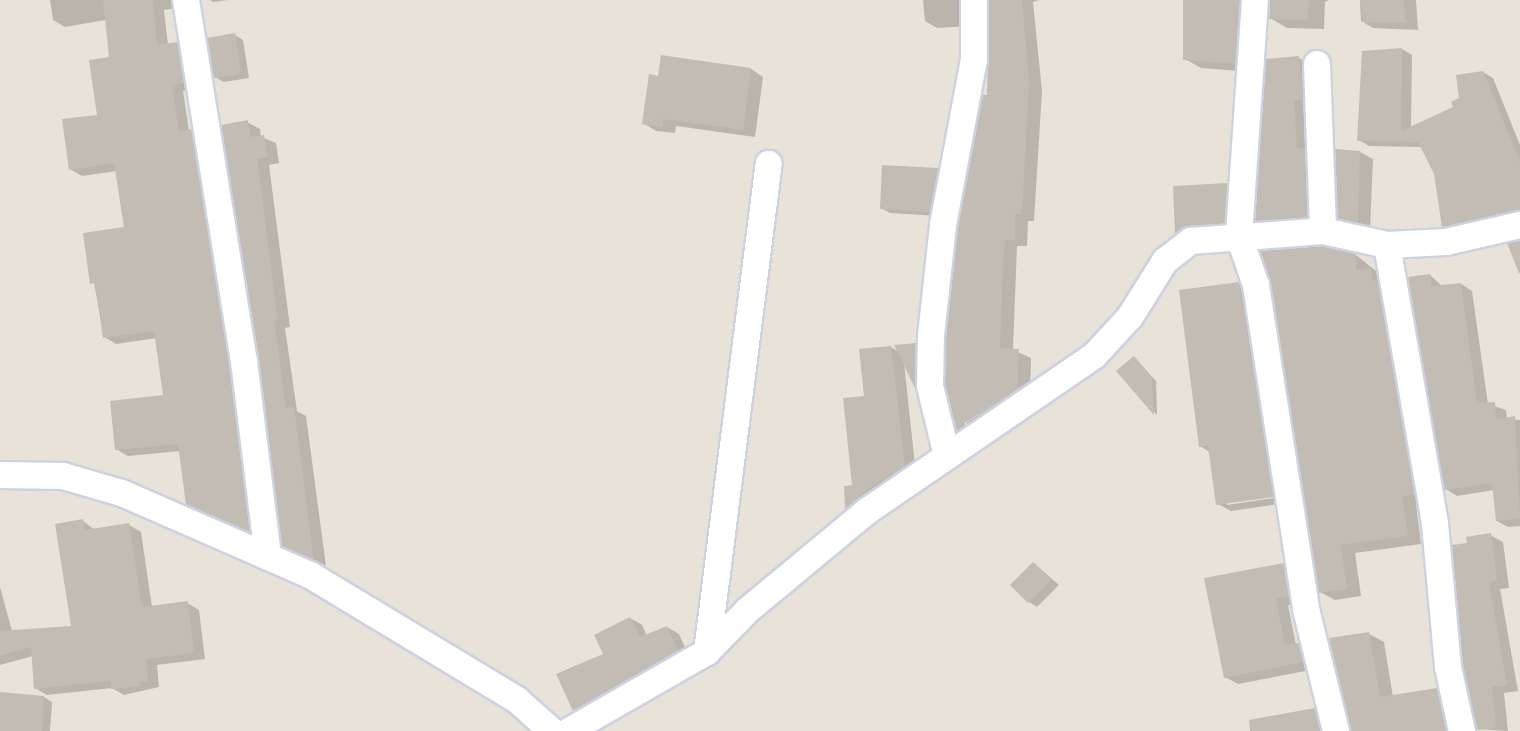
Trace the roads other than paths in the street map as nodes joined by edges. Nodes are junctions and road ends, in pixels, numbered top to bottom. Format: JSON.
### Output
{"nodes":[{"id":1,"x":186,"y":0,"type":"edge"},
{"id":2,"x":974,"y":0,"type":"edge"},
{"id":3,"x":1255,"y":0,"type":"edge"},
{"id":4,"x":1317,"y":64,"type":"dead end"},
{"id":5,"x":769,"y":164,"type":"dead end"},
{"id":6,"x":1520,"y":225,"type":"edge"},
{"id":7,"x":1323,"y":231,"type":"junction"},
{"id":8,"x":1239,"y":236,"type":"junction"},
{"id":9,"x":1387,"y":245,"type":"junction"},
{"id":10,"x":947,"y":456,"type":"junction"},
{"id":11,"x":0,"y":475,"type":"edge"},
{"id":12,"x":268,"y":556,"type":"junction"},
{"id":13,"x":707,"y":652,"type":"junction"},
{"id":14,"x":552,"y":731,"type":"edge"},
{"id":15,"x":568,"y":731,"type":"edge"},
{"id":16,"x":1336,"y":731,"type":"edge"},
{"id":17,"x":1462,"y":731,"type":"edge"}],
"edges":[{"from":1,"to":12,"type":"street"},
{"from":2,"to":10,"type":"street"},
{"from":3,"to":8,"type":"street"},
{"from":4,"to":7,"type":"street"},
{"from":5,"to":13,"type":"street"},
{"from":6,"to":9,"type":"street"},
{"from":7,"to":8,"type":"street"},
{"from":7,"to":9,"type":"street"},
{"from":8,"to":10,"type":"street"},
{"from":8,"to":16,"type":"street"},
{"from":9,"to":17,"type":"street"},
{"from":10,"to":13,"type":"street"},
{"from":11,"to":12,"type":"street"},
{"from":12,"to":14,"type":"street"},
{"from":13,"to":15,"type":"street"}]}
